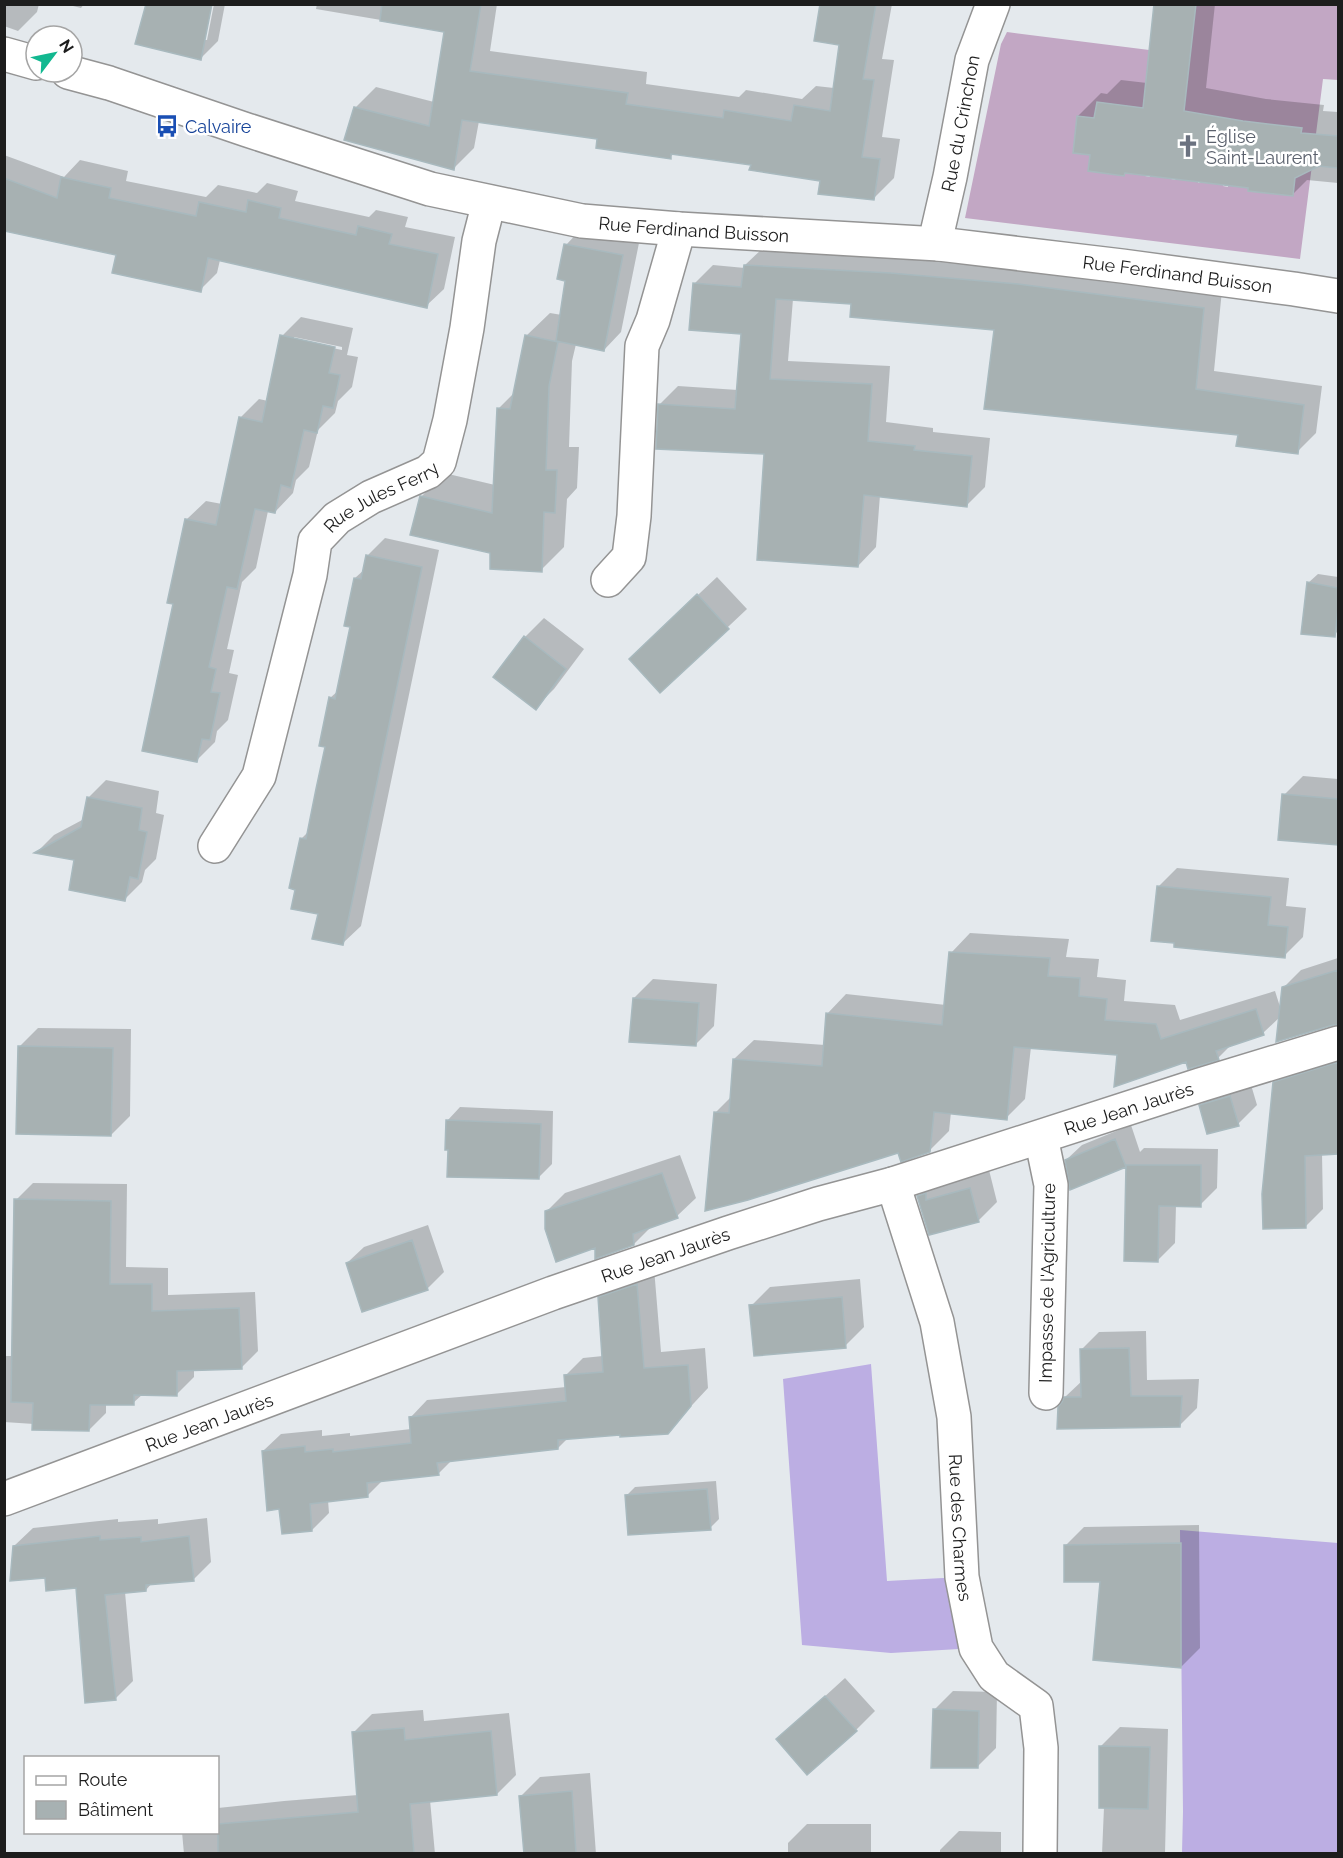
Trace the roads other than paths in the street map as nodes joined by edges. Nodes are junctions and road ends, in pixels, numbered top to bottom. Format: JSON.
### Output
{"nodes":[{"id":1,"x":993,"y":4,"type":"edge"},
{"id":2,"x":4,"y":54,"type":"edge"},
{"id":3,"x":24,"y":60,"type":"edge"},
{"id":4,"x":84,"y":77,"type":"edge"},
{"id":5,"x":489,"y":202,"type":"junction"},
{"id":6,"x":679,"y":229,"type":"junction"},
{"id":7,"x":939,"y":244,"type":"junction"},
{"id":8,"x":1338,"y":296,"type":"edge"},
{"id":9,"x":608,"y":580,"type":"dead end"},
{"id":10,"x":215,"y":846,"type":"dead end"},
{"id":11,"x":1338,"y":1043,"type":"edge"},
{"id":12,"x":1041,"y":1137,"type":"junction"},
{"id":13,"x":893,"y":1184,"type":"junction"},
{"id":14,"x":1046,"y":1393,"type":"dead end"},
{"id":15,"x":4,"y":1499,"type":"edge"},
{"id":16,"x":1040,"y":1854,"type":"edge"}],
"edges":[{"from":1,"to":7,"type":"street","name":"Rue du Crinchon"},
{"from":2,"to":3,"type":"street"},
{"from":4,"to":5,"type":"street","name":"Rue Ferdinand Buisson"},
{"from":5,"to":6,"type":"street","name":"Rue Ferdinand Buisson"},
{"from":5,"to":10,"type":"street","name":"Rue Jules Ferry"},
{"from":6,"to":7,"type":"street","name":"Rue Ferdinand Buisson"},
{"from":6,"to":9,"type":"street"},
{"from":7,"to":8,"type":"street","name":"Rue Ferdinand Buisson"},
{"from":11,"to":12,"type":"street","name":"Rue Jean Jaurès"},
{"from":12,"to":13,"type":"street","name":"Rue Jean Jaurès"},
{"from":12,"to":14,"type":"street","name":"Impasse de l'Agriculture"},
{"from":13,"to":15,"type":"street","name":"Rue Jean Jaurès"},
{"from":13,"to":16,"type":"street","name":"Rue des Charmes"}]}
